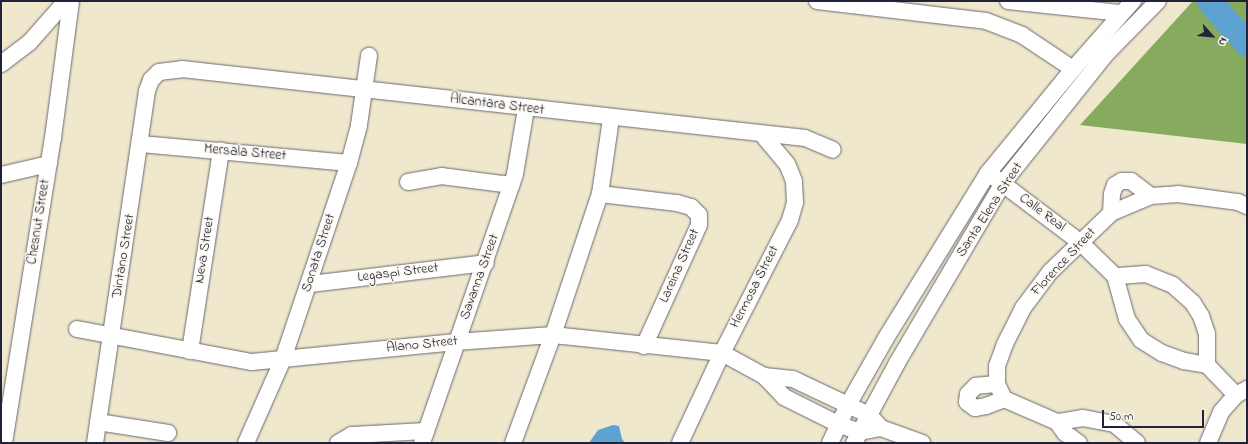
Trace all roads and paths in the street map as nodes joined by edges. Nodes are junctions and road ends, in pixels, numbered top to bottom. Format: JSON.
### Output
{"nodes":[{"id":1,"x":66,"y":1,"type":"edge"},
{"id":2,"x":70,"y":1,"type":"edge"},
{"id":3,"x":817,"y":1,"type":"edge"},
{"id":4,"x":1008,"y":1,"type":"edge"},
{"id":5,"x":1133,"y":1,"type":"edge"},
{"id":6,"x":1158,"y":1,"type":"edge"},
{"id":7,"x":1121,"y":13,"type":"junction"},
{"id":8,"x":368,"y":56,"type":"dead end"},
{"id":9,"x":1,"y":64,"type":"edge"},
{"id":10,"x":1073,"y":69,"type":"junction"},
{"id":11,"x":160,"y":72,"type":"joint"},
{"id":12,"x":364,"y":90,"type":"junction"},
{"id":13,"x":526,"y":109,"type":"junction"},
{"id":14,"x":611,"y":119,"type":"junction"},
{"id":15,"x":762,"y":134,"type":"junction"},
{"id":16,"x":141,"y":144,"type":"junction"},
{"id":17,"x":221,"y":150,"type":"junction"},
{"id":18,"x":833,"y":150,"type":"dead end"},
{"id":19,"x":349,"y":163,"type":"junction"},
{"id":20,"x":49,"y":164,"type":"junction"},
{"id":21,"x":988,"y":173,"type":"junction"},
{"id":22,"x":1,"y":175,"type":"edge"},
{"id":23,"x":408,"y":182,"type":"dead end"},
{"id":24,"x":1003,"y":184,"type":"junction"},
{"id":25,"x":511,"y":185,"type":"junction"},
{"id":26,"x":600,"y":194,"type":"junction"},
{"id":27,"x":1151,"y":196,"type":"junction"},
{"id":28,"x":1247,"y":206,"type":"edge"},
{"id":29,"x":1111,"y":213,"type":"junction"},
{"id":30,"x":1080,"y":242,"type":"junction"},
{"id":31,"x":486,"y":263,"type":"junction"},
{"id":32,"x":1115,"y":276,"type":"junction"},
{"id":33,"x":310,"y":284,"type":"junction"},
{"id":34,"x":77,"y":329,"type":"dead end"},
{"id":35,"x":112,"y":335,"type":"junction"},
{"id":36,"x":553,"y":335,"type":"junction"},
{"id":37,"x":456,"y":342,"type":"junction"},
{"id":38,"x":644,"y":346,"type":"junction"},
{"id":39,"x":190,"y":350,"type":"junction"},
{"id":40,"x":722,"y":353,"type":"junction"},
{"id":41,"x":283,"y":360,"type":"junction"},
{"id":42,"x":1207,"y":365,"type":"junction"},
{"id":43,"x":764,"y":376,"type":"junction"},
{"id":44,"x":997,"y":384,"type":"junction"},
{"id":45,"x":1242,"y":392,"type":"edge"},
{"id":46,"x":1004,"y":399,"type":"junction"},
{"id":47,"x":848,"y":405,"type":"junction"},
{"id":48,"x":869,"y":415,"type":"junction"},
{"id":49,"x":98,"y":422,"type":"junction"},
{"id":50,"x":1057,"y":422,"type":"junction"},
{"id":51,"x":840,"y":424,"type":"junction"},
{"id":52,"x":881,"y":428,"type":"junction"},
{"id":53,"x":168,"y":433,"type":"dead end"},
{"id":54,"x":424,"y":437,"type":"edge"},
{"id":55,"x":857,"y":437,"type":"edge"},
{"id":56,"x":4,"y":443,"type":"edge"},
{"id":57,"x":95,"y":443,"type":"edge"},
{"id":58,"x":246,"y":443,"type":"edge"},
{"id":59,"x":338,"y":443,"type":"edge"},
{"id":60,"x":513,"y":443,"type":"edge"},
{"id":61,"x":680,"y":443,"type":"edge"},
{"id":62,"x":830,"y":443,"type":"edge"},
{"id":63,"x":922,"y":443,"type":"edge"},
{"id":64,"x":1079,"y":443,"type":"edge"},
{"id":65,"x":1137,"y":443,"type":"edge"},
{"id":66,"x":1208,"y":443,"type":"edge"}],
"edges":[{"from":1,"to":9,"type":"street"},
{"from":2,"to":20,"type":"street","name":"Chesnut Street"},
{"from":3,"to":10,"type":"street"},
{"from":4,"to":7,"type":"street"},
{"from":5,"to":7,"type":"street","name":"Santa Elena Street"},
{"from":6,"to":24,"type":"street","name":"Santa Elena Street"},
{"from":7,"to":10,"type":"street","name":"Santa Elena Street"},
{"from":8,"to":12,"type":"street","name":"Sonata Street"},
{"from":10,"to":21,"type":"street","name":"Santa Elena Street"},
{"from":11,"to":12,"type":"street","name":"Alcantara Street"},
{"from":11,"to":16,"type":"street","name":"Dintano Street"},
{"from":12,"to":13,"type":"street","name":"Alcantara Street"},
{"from":12,"to":19,"type":"street","name":"Sonata Street"},
{"from":13,"to":14,"type":"street","name":"Alcantara Street"},
{"from":13,"to":25,"type":"street","name":"Savanna Street"},
{"from":14,"to":15,"type":"street","name":"Alcantara Street"},
{"from":14,"to":26,"type":"street"},
{"from":15,"to":18,"type":"street","name":"Alcantara Street"},
{"from":15,"to":40,"type":"street","name":"Hermosa Street"},
{"from":16,"to":17,"type":"street","name":"Mersala Street"},
{"from":16,"to":35,"type":"street","name":"Dintano Street"},
{"from":17,"to":19,"type":"street","name":"Mersala Street"},
{"from":17,"to":39,"type":"street","name":"Neva Street"},
{"from":19,"to":33,"type":"street","name":"Sonata Street"},
{"from":20,"to":22,"type":"street"},
{"from":20,"to":56,"type":"street","name":"Chesnut Street"},
{"from":21,"to":24,"type":"street","name":"Calle Real"},
{"from":21,"to":47,"type":"street","name":"Santa Elena Street"},
{"from":23,"to":25,"type":"street"},
{"from":24,"to":30,"type":"street","name":"Calle Real"},
{"from":24,"to":48,"type":"street","name":"Santa Elena Street"},
{"from":25,"to":31,"type":"street","name":"Savanna Street"},
{"from":26,"to":36,"type":"street"},
{"from":26,"to":38,"type":"street","name":"Lareina Street"},
{"from":27,"to":28,"type":"street","name":"Florence Street"},
{"from":27,"to":29,"type":"street","name":"Florence Street"},
{"from":27,"to":29,"type":"street"},
{"from":29,"to":30,"type":"street","name":"Florence Street"},
{"from":30,"to":32,"type":"street","name":"Calle Real"},
{"from":30,"to":44,"type":"street","name":"Florence Street"},
{"from":31,"to":33,"type":"street","name":"Legaspi Street"},
{"from":31,"to":37,"type":"street","name":"Savanna Street"},
{"from":32,"to":42,"type":"street"},
{"from":32,"to":42,"type":"street"},
{"from":33,"to":41,"type":"street","name":"Sonata Street"},
{"from":34,"to":35,"type":"street","name":"Alano Street"},
{"from":35,"to":39,"type":"street","name":"Alano Street"},
{"from":35,"to":49,"type":"street","name":"Dintano Street"},
{"from":36,"to":37,"type":"street","name":"Alano Street"},
{"from":36,"to":38,"type":"street","name":"Alano Street"},
{"from":36,"to":60,"type":"street"},
{"from":37,"to":41,"type":"street","name":"Alano Street"},
{"from":37,"to":54,"type":"street","name":"Savanna Street"},
{"from":38,"to":40,"type":"street","name":"Alano Street"},
{"from":39,"to":41,"type":"street","name":"Alano Street"},
{"from":40,"to":43,"type":"street","name":"Alano Street"},
{"from":40,"to":61,"type":"street","name":"Hermosa Street"},
{"from":41,"to":58,"type":"street","name":"Sonata Street"},
{"from":42,"to":45,"type":"street"},
{"from":43,"to":47,"type":"street"},
{"from":43,"to":51,"type":"street"},
{"from":44,"to":46,"type":"street","name":"Florence Street"},
{"from":44,"to":46,"type":"street"},
{"from":45,"to":66,"type":"street"},
{"from":46,"to":50,"type":"street"},
{"from":47,"to":48,"type":"street"},
{"from":47,"to":51,"type":"street","name":"Santa Elena Street"},
{"from":48,"to":52,"type":"street"},
{"from":48,"to":55,"type":"street","name":"Santa Elena Street"},
{"from":49,"to":53,"type":"street"},
{"from":49,"to":57,"type":"street","name":"Dintano Street"},
{"from":50,"to":64,"type":"street"},
{"from":50,"to":65,"type":"street"},
{"from":51,"to":55,"type":"street"},
{"from":51,"to":62,"type":"street","name":"Santa Elena Street"},
{"from":52,"to":55,"type":"street"},
{"from":52,"to":63,"type":"street"},
{"from":54,"to":59,"type":"street"}]}
